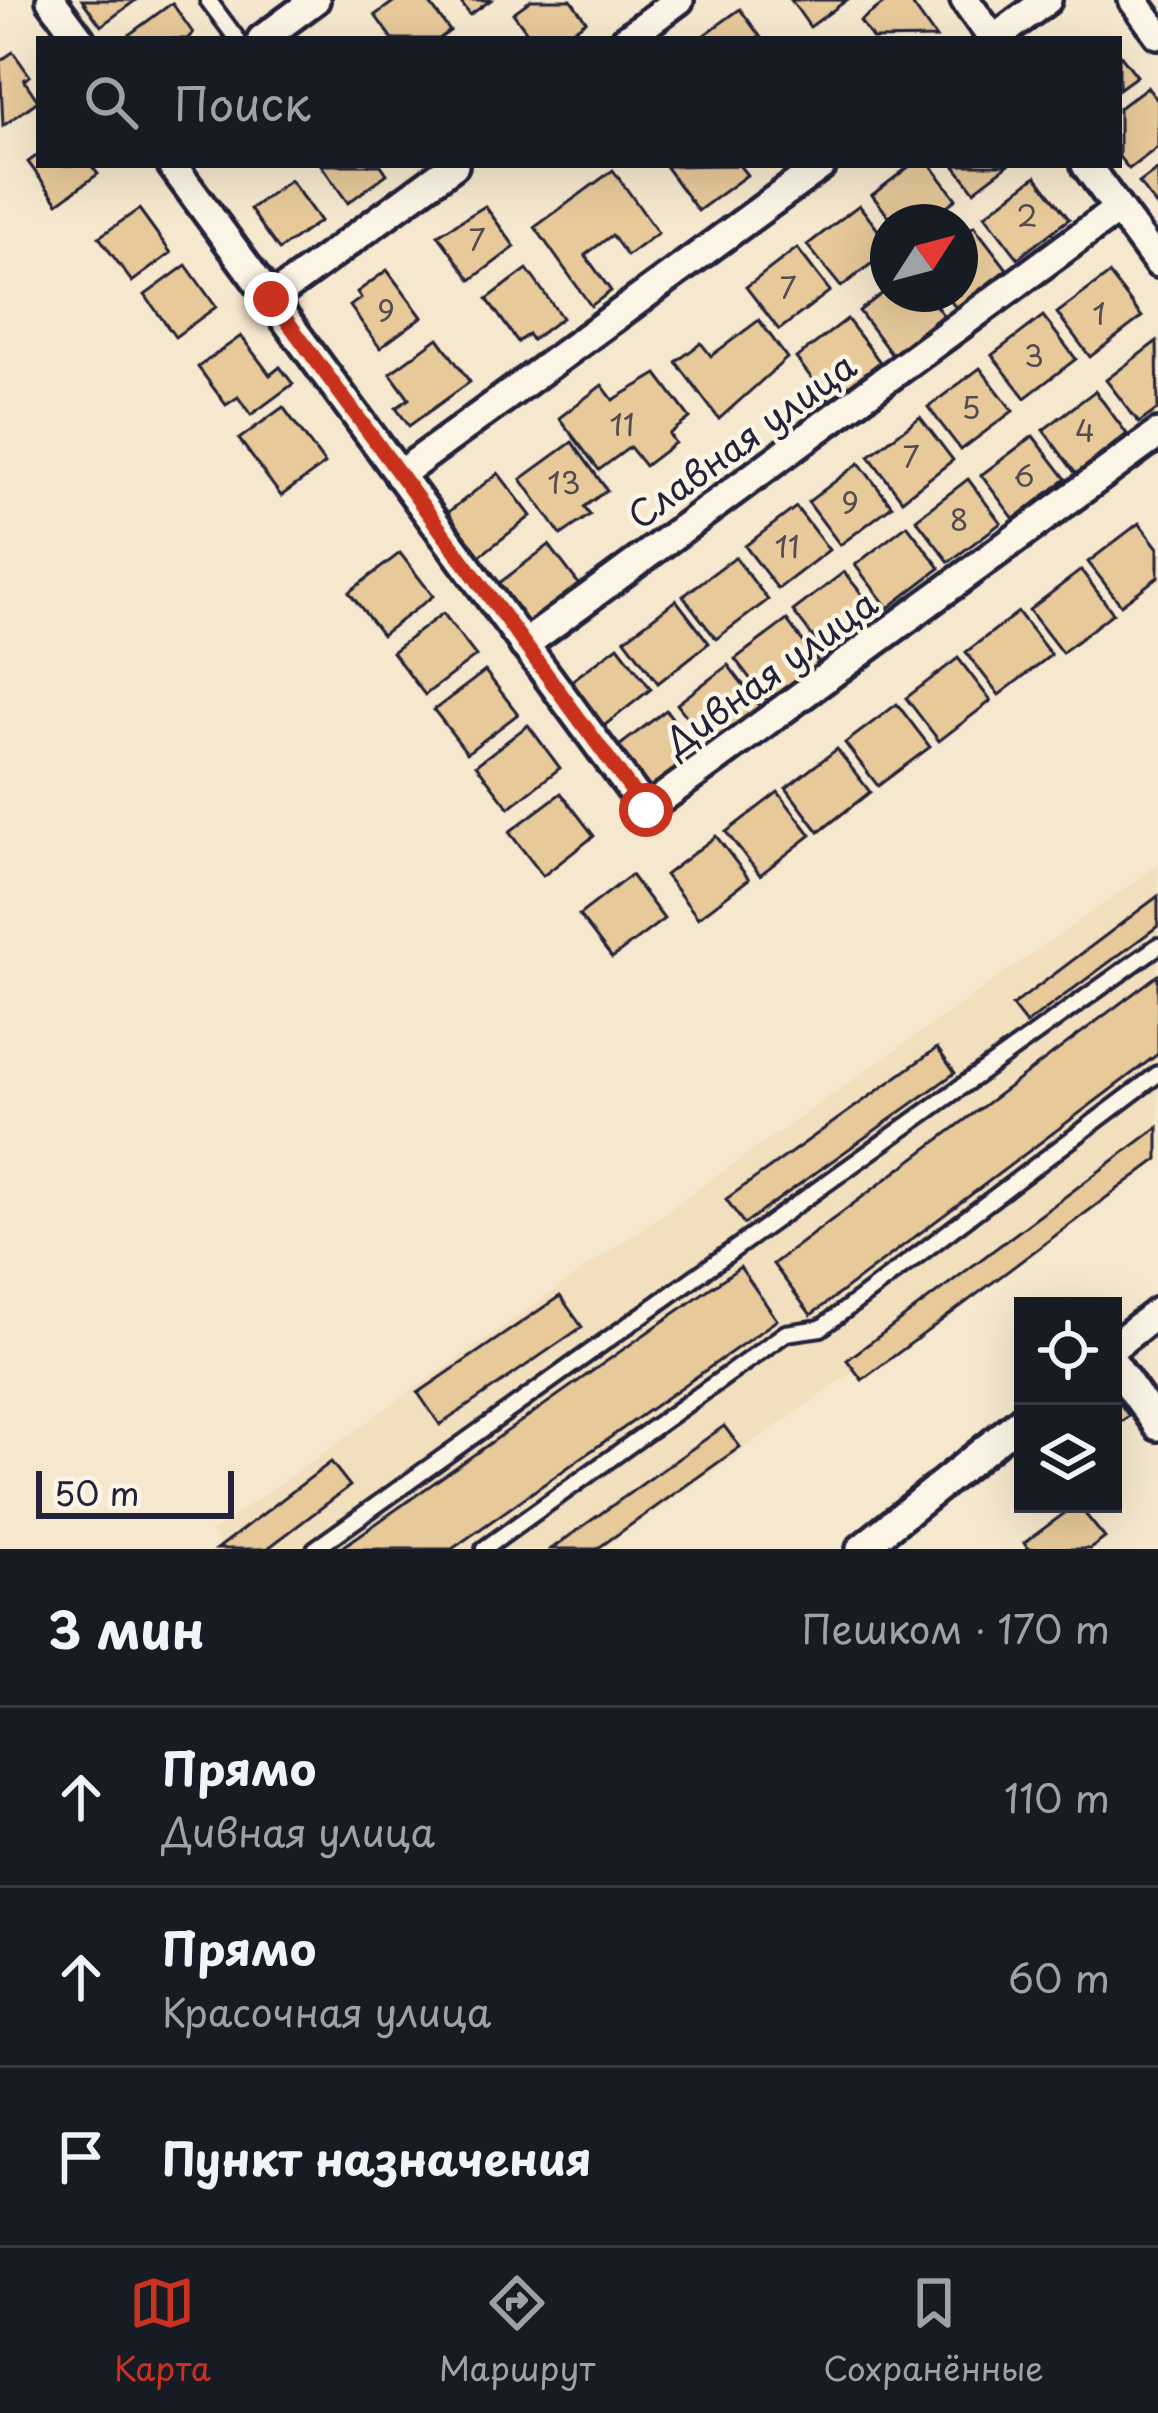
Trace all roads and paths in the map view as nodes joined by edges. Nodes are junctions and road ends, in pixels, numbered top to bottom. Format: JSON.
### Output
{"nodes":[{"id":1,"x":51,"y":0,"type":"edge"},
{"id":2,"x":208,"y":0,"type":"edge"},
{"id":3,"x":315,"y":0,"type":"edge"},
{"id":4,"x":679,"y":0,"type":"edge"},
{"id":5,"x":965,"y":0,"type":"edge"},
{"id":6,"x":1047,"y":0,"type":"edge"},
{"id":7,"x":1133,"y":0,"type":"edge"},
{"id":8,"x":1158,"y":34,"type":"edge"},
{"id":9,"x":78,"y":36,"type":"edge"},
{"id":10,"x":235,"y":36,"type":"edge"},
{"id":11,"x":266,"y":36,"type":"edge"},
{"id":12,"x":630,"y":36,"type":"edge"},
{"id":13,"x":991,"y":36,"type":"edge"},
{"id":14,"x":997,"y":36,"type":"edge"},
{"id":15,"x":174,"y":168,"type":"edge"},
{"id":16,"x":450,"y":168,"type":"edge"},
{"id":17,"x":818,"y":168,"type":"edge"},
{"id":18,"x":1088,"y":168,"type":"edge"},
{"id":19,"x":1118,"y":209,"type":"junction"},
{"id":20,"x":1158,"y":263,"type":"edge"},
{"id":21,"x":271,"y":299,"type":"junction"},
{"id":22,"x":1158,"y":434,"type":"edge"},
{"id":23,"x":400,"y":475,"type":"junction"},
{"id":24,"x":524,"y":645,"type":"junction"},
{"id":25,"x":1158,"y":946,"type":"edge"},
{"id":26,"x":1158,"y":1074,"type":"edge"},
{"id":27,"x":1158,"y":1312,"type":"edge"},
{"id":28,"x":1122,"y":1339,"type":"edge"},
{"id":29,"x":1122,"y":1375,"type":"edge"},
{"id":30,"x":1014,"y":1426,"type":"edge"},
{"id":31,"x":1158,"y":1426,"type":"edge"},
{"id":32,"x":315,"y":1549,"type":"edge"},
{"id":33,"x":484,"y":1549,"type":"edge"},
{"id":34,"x":861,"y":1549,"type":"edge"}],
"edges":[{"from":1,"to":9,"type":"street"},
{"from":2,"to":10,"type":"lane"},
{"from":3,"to":11,"type":"street"},
{"from":4,"to":12,"type":"street"},
{"from":5,"to":13,"type":"street"},
{"from":6,"to":14,"type":"street"},
{"from":7,"to":8,"type":"street"},
{"from":15,"to":21,"type":"street","name":"Дивная улица"},
{"from":16,"to":21,"type":"street"},
{"from":17,"to":23,"type":"street"},
{"from":18,"to":19,"type":"street"},
{"from":19,"to":20,"type":"street"},
{"from":19,"to":24,"type":"street","name":"Славная улица"},
{"from":21,"to":23,"type":"street","name":"Дивная улица"},
{"from":22,"to":24,"type":"street","name":"Дивная улица"},
{"from":23,"to":24,"type":"street","name":"Дивная улица"},
{"from":25,"to":32,"type":"lane"},
{"from":26,"to":33,"type":"lane"},
{"from":27,"to":28,"type":"street"},
{"from":29,"to":31,"type":"street"},
{"from":30,"to":34,"type":"street"}]}
